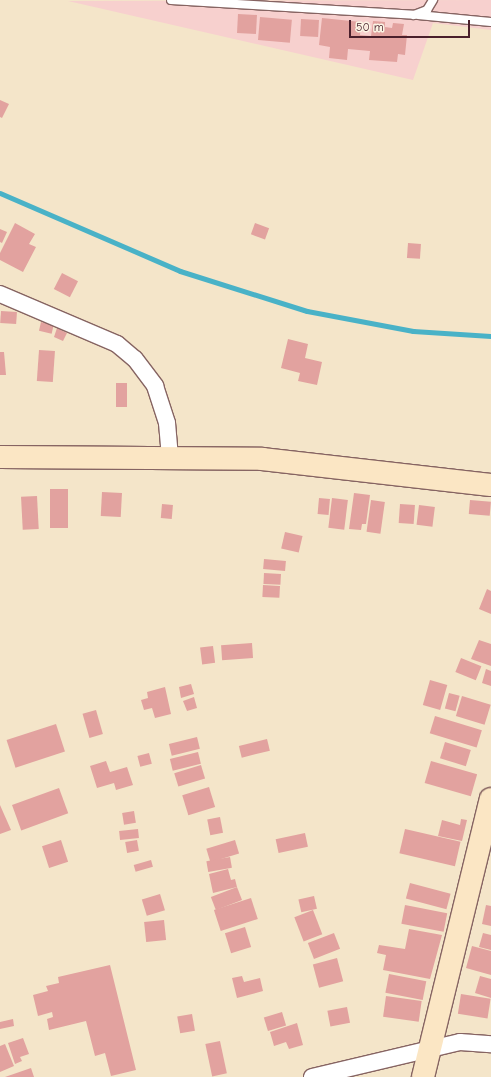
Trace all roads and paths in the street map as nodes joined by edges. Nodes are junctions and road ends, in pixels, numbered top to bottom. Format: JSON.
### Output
{"nodes":[{"id":1,"x":171,"y":0,"type":"edge"},
{"id":2,"x":433,"y":0,"type":"edge"},
{"id":3,"x":414,"y":15,"type":"junction"},
{"id":4,"x":491,"y":22,"type":"edge"},
{"id":5,"x":0,"y":294,"type":"edge"},
{"id":6,"x":0,"y":457,"type":"edge"},
{"id":7,"x":170,"y":459,"type":"junction"},
{"id":8,"x":491,"y":485,"type":"edge"},
{"id":9,"x":491,"y":800,"type":"edge"},
{"id":10,"x":491,"y":1044,"type":"edge"},
{"id":11,"x":429,"y":1049,"type":"junction"},
{"id":12,"x":312,"y":1077,"type":"edge"},
{"id":13,"x":423,"y":1077,"type":"edge"}],
"edges":[{"from":1,"to":3,"type":"lane"},
{"from":2,"to":3,"type":"lane"},
{"from":3,"to":4,"type":"lane"},
{"from":5,"to":7,"type":"street"},
{"from":6,"to":7,"type":"main road"},
{"from":7,"to":8,"type":"main road"},
{"from":9,"to":11,"type":"main road"},
{"from":10,"to":11,"type":"street"},
{"from":11,"to":12,"type":"street"},
{"from":11,"to":13,"type":"main road"}]}
